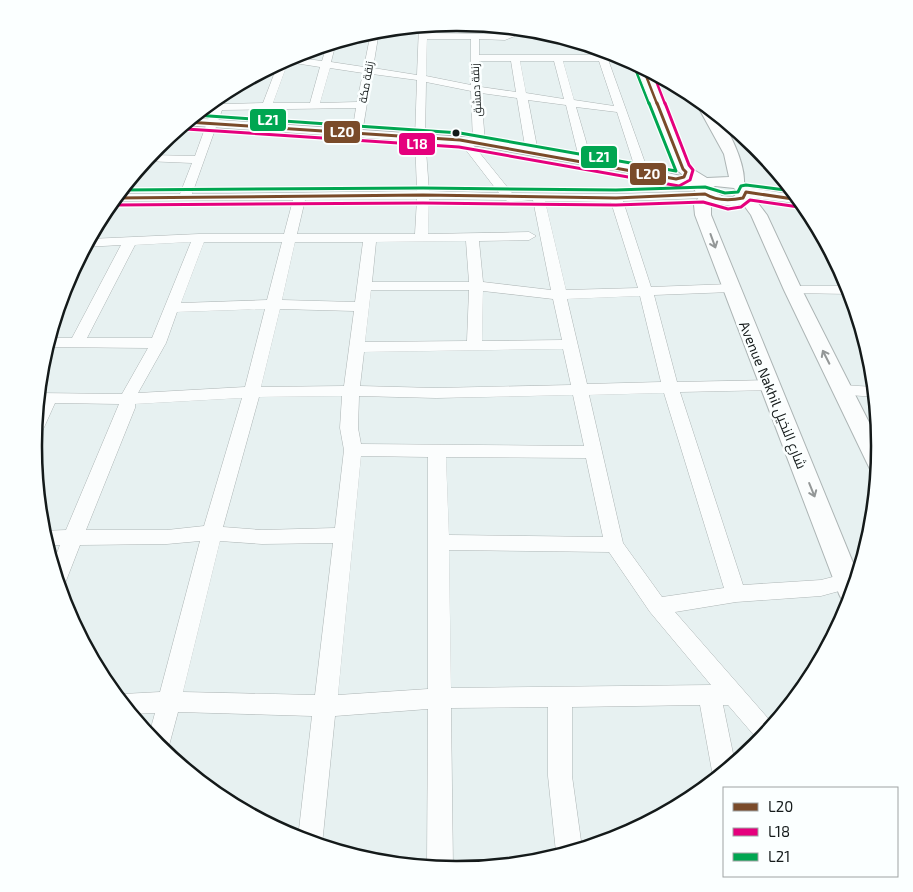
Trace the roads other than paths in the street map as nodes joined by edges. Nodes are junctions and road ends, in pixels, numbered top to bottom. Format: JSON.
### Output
{"nodes":[{"id":1,"x":441,"y":32,"type":"edge"},
{"id":2,"x":423,"y":33,"type":"edge"},
{"id":3,"x":510,"y":35,"type":"edge"},
{"id":4,"x":475,"y":38,"type":"junction"},
{"id":5,"x":374,"y":40,"type":"edge"},
{"id":6,"x":330,"y":51,"type":"edge"},
{"id":7,"x":592,"y":54,"type":"edge"},
{"id":8,"x":474,"y":58,"type":"junction"},
{"id":9,"x":515,"y":58,"type":"junction"},
{"id":10,"x":558,"y":58,"type":"junction"},
{"id":11,"x":603,"y":58,"type":"edge"},
{"id":12,"x":301,"y":62,"type":"edge"},
{"id":13,"x":327,"y":65,"type":"junction"},
{"id":14,"x":281,"y":70,"type":"edge"},
{"id":15,"x":369,"y":70,"type":"junction"},
{"id":16,"x":422,"y":78,"type":"junction"},
{"id":17,"x":647,"y":78,"type":"edge"},
{"id":18,"x":475,"y":89,"type":"junction"},
{"id":19,"x":522,"y":96,"type":"junction"},
{"id":20,"x":571,"y":103,"type":"junction"},
{"id":21,"x":363,"y":105,"type":"junction"},
{"id":22,"x":268,"y":106,"type":"junction"},
{"id":23,"x":314,"y":106,"type":"junction"},
{"id":24,"x":218,"y":107,"type":"edge"},
{"id":25,"x":216,"y":108,"type":"edge"},
{"id":26,"x":622,"y":110,"type":"junction"},
{"id":27,"x":711,"y":119,"type":"edge"},
{"id":28,"x":197,"y":123,"type":"edge"},
{"id":29,"x":213,"y":124,"type":"junction"},
{"id":30,"x":357,"y":134,"type":"junction"},
{"id":31,"x":420,"y":137,"type":"junction"},
{"id":32,"x":460,"y":140,"type":"junction"},
{"id":33,"x":479,"y":142,"type":"junction"},
{"id":34,"x":532,"y":152,"type":"junction"},
{"id":35,"x":158,"y":158,"type":"edge"},
{"id":36,"x":199,"y":160,"type":"junction"},
{"id":37,"x":586,"y":162,"type":"junction"},
{"id":38,"x":642,"y":171,"type":"junction"},
{"id":39,"x":681,"y":176,"type":"junction"},
{"id":40,"x":705,"y":190,"type":"junction"},
{"id":41,"x":742,"y":190,"type":"junction"},
{"id":42,"x":423,"y":195,"type":"junction"},
{"id":43,"x":300,"y":196,"type":"junction"},
{"id":44,"x":124,"y":198,"type":"edge"},
{"id":45,"x":184,"y":198,"type":"junction"},
{"id":46,"x":510,"y":198,"type":"junction"},
{"id":47,"x":538,"y":198,"type":"junction"},
{"id":48,"x":616,"y":198,"type":"junction"},
{"id":49,"x":789,"y":198,"type":"edge"},
{"id":50,"x":472,"y":236,"type":"junction"},
{"id":51,"x":528,"y":236,"type":"dead end"},
{"id":52,"x":289,"y":237,"type":"junction"},
{"id":53,"x":200,"y":238,"type":"junction"},
{"id":54,"x":370,"y":238,"type":"junction"},
{"id":55,"x":421,"y":238,"type":"junction"},
{"id":56,"x":130,"y":241,"type":"junction"},
{"id":57,"x":95,"y":243,"type":"edge"},
{"id":58,"x":364,"y":286,"type":"junction"},
{"id":59,"x":476,"y":286,"type":"junction"},
{"id":60,"x":731,"y":288,"type":"junction"},
{"id":61,"x":793,"y":290,"type":"junction"},
{"id":62,"x":841,"y":290,"type":"edge"},
{"id":63,"x":646,"y":292,"type":"junction"},
{"id":64,"x":560,"y":295,"type":"junction"},
{"id":65,"x":275,"y":304,"type":"junction"},
{"id":66,"x":361,"y":307,"type":"junction"},
{"id":67,"x":171,"y":308,"type":"junction"},
{"id":68,"x":55,"y":343,"type":"edge"},
{"id":69,"x":77,"y":343,"type":"junction"},
{"id":70,"x":158,"y":343,"type":"junction"},
{"id":71,"x":570,"y":344,"type":"junction"},
{"id":72,"x":474,"y":346,"type":"junction"},
{"id":73,"x":356,"y":347,"type":"junction"},
{"id":74,"x":770,"y":385,"type":"junction"},
{"id":75,"x":581,"y":389,"type":"junction"},
{"id":76,"x":671,"y":389,"type":"junction"},
{"id":77,"x":843,"y":390,"type":"junction"},
{"id":78,"x":351,"y":391,"type":"junction"},
{"id":79,"x":252,"y":392,"type":"junction"},
{"id":80,"x":868,"y":392,"type":"edge"},
{"id":81,"x":44,"y":398,"type":"edge"},
{"id":82,"x":127,"y":399,"type":"junction"},
{"id":83,"x":871,"y":448,"type":"edge"},
{"id":84,"x":353,"y":450,"type":"junction"},
{"id":85,"x":436,"y":451,"type":"junction"},
{"id":86,"x":593,"y":452,"type":"junction"},
{"id":87,"x":212,"y":532,"type":"junction"},
{"id":88,"x":344,"y":535,"type":"junction"},
{"id":89,"x":74,"y":537,"type":"junction"},
{"id":90,"x":52,"y":538,"type":"edge"},
{"id":91,"x":439,"y":542,"type":"junction"},
{"id":92,"x":614,"y":545,"type":"junction"},
{"id":93,"x":61,"y":570,"type":"edge"},
{"id":94,"x":848,"y":582,"type":"edge"},
{"id":95,"x":846,"y":588,"type":"edge"},
{"id":96,"x":736,"y":594,"type":"junction"},
{"id":97,"x":657,"y":606,"type":"junction"},
{"id":98,"x":709,"y":695,"type":"junction"},
{"id":99,"x":734,"y":695,"type":"junction"},
{"id":100,"x":560,"y":697,"type":"junction"},
{"id":101,"x":439,"y":698,"type":"junction"},
{"id":102,"x":170,"y":702,"type":"junction"},
{"id":103,"x":132,"y":704,"type":"edge"},
{"id":104,"x":325,"y":706,"type":"junction"},
{"id":105,"x":761,"y":727,"type":"edge"},
{"id":106,"x":161,"y":736,"type":"edge"},
{"id":107,"x":723,"y":764,"type":"edge"},
{"id":108,"x":311,"y":834,"type":"edge"},
{"id":109,"x":568,"y":846,"type":"edge"},
{"id":110,"x":440,"y":860,"type":"edge"}],
"edges":[{"from":1,"to":4,"type":"street"},
{"from":2,"to":16,"type":"street"},
{"from":3,"to":4,"type":"street"},
{"from":4,"to":8,"type":"street","name":"زنقة دمشق"},
{"from":5,"to":15,"type":"street","name":"زنقة مكة"},
{"from":6,"to":13,"type":"street"},
{"from":7,"to":10,"type":"street"},
{"from":8,"to":9,"type":"street"},
{"from":8,"to":18,"type":"street","name":"زنقة دمشق"},
{"from":9,"to":10,"type":"street"},
{"from":9,"to":19,"type":"street"},
{"from":10,"to":20,"type":"street"},
{"from":11,"to":26,"type":"street"},
{"from":12,"to":13,"type":"street"},
{"from":13,"to":15,"type":"street"},
{"from":13,"to":23,"type":"street"},
{"from":14,"to":22,"type":"street"},
{"from":15,"to":16,"type":"street"},
{"from":15,"to":21,"type":"street","name":"زنقة مكة"},
{"from":16,"to":18,"type":"street"},
{"from":16,"to":31,"type":"street"},
{"from":17,"to":39,"type":"street"},
{"from":18,"to":19,"type":"street"},
{"from":18,"to":33,"type":"street","name":"زنقة دمشق"},
{"from":19,"to":20,"type":"street"},
{"from":19,"to":34,"type":"street"},
{"from":20,"to":26,"type":"street"},
{"from":20,"to":37,"type":"street"},
{"from":21,"to":23,"type":"street"},
{"from":21,"to":30,"type":"street","name":"زنقة مكة"},
{"from":22,"to":23,"type":"street"},
{"from":22,"to":24,"type":"street"},
{"from":25,"to":29,"type":"street"},
{"from":26,"to":38,"type":"street"},
{"from":27,"to":41,"type":"street"},
{"from":28,"to":29,"type":"street"},
{"from":29,"to":30,"type":"street"},
{"from":29,"to":36,"type":"street"},
{"from":30,"to":31,"type":"street"},
{"from":31,"to":32,"type":"street"},
{"from":31,"to":42,"type":"street"},
{"from":32,"to":33,"type":"street"},
{"from":32,"to":46,"type":"street"},
{"from":33,"to":34,"type":"street"},
{"from":34,"to":37,"type":"street"},
{"from":35,"to":36,"type":"street"},
{"from":36,"to":45,"type":"street"},
{"from":37,"to":38,"type":"street"},
{"from":38,"to":39,"type":"street"},
{"from":39,"to":40,"type":"street"},
{"from":40,"to":41,"type":"street"},
{"from":40,"to":48,"type":"street"},
{"from":40,"to":60,"type":"street","name":"Avenue Nakhil شارع النخيل","one_way":true},
{"from":41,"to":49,"type":"street"},
{"from":41,"to":61,"type":"street"},
{"from":42,"to":43,"type":"street"},
{"from":42,"to":46,"type":"street"},
{"from":42,"to":55,"type":"street"},
{"from":43,"to":45,"type":"street"},
{"from":43,"to":52,"type":"street"},
{"from":44,"to":45,"type":"street"},
{"from":46,"to":47,"type":"street"},
{"from":47,"to":48,"type":"street"},
{"from":47,"to":64,"type":"street"},
{"from":48,"to":63,"type":"street"},
{"from":50,"to":51,"type":"street"},
{"from":50,"to":55,"type":"street"},
{"from":50,"to":59,"type":"street"},
{"from":52,"to":53,"type":"street"},
{"from":52,"to":54,"type":"street"},
{"from":52,"to":65,"type":"street"},
{"from":53,"to":56,"type":"street"},
{"from":53,"to":67,"type":"street"},
{"from":54,"to":55,"type":"street"},
{"from":54,"to":58,"type":"street"},
{"from":56,"to":57,"type":"street"},
{"from":56,"to":69,"type":"street"},
{"from":58,"to":59,"type":"street"},
{"from":58,"to":66,"type":"street"},
{"from":59,"to":64,"type":"street"},
{"from":59,"to":72,"type":"street"},
{"from":60,"to":63,"type":"street"},
{"from":60,"to":74,"type":"street","name":"Avenue Nakhil شارع النخيل"},
{"from":61,"to":62,"type":"street"},
{"from":77,"to":61,"type":"street","one_way":true},
{"from":63,"to":64,"type":"street"},
{"from":63,"to":76,"type":"street"},
{"from":64,"to":71,"type":"street"},
{"from":65,"to":66,"type":"street"},
{"from":65,"to":67,"type":"street"},
{"from":65,"to":79,"type":"street"},
{"from":66,"to":73,"type":"street"},
{"from":67,"to":70,"type":"street"},
{"from":68,"to":69,"type":"street"},
{"from":69,"to":70,"type":"street"},
{"from":70,"to":82,"type":"street"},
{"from":71,"to":72,"type":"street"},
{"from":71,"to":75,"type":"street"},
{"from":72,"to":73,"type":"street"},
{"from":73,"to":78,"type":"street"},
{"from":74,"to":76,"type":"street"},
{"from":74,"to":94,"type":"street","name":"Avenue Nakhil شارع النخيل","one_way":true},
{"from":75,"to":76,"type":"street"},
{"from":75,"to":78,"type":"street"},
{"from":75,"to":86,"type":"street"},
{"from":76,"to":96,"type":"street"},
{"from":77,"to":80,"type":"street"},
{"from":77,"to":83,"type":"street"},
{"from":78,"to":79,"type":"street"},
{"from":78,"to":84,"type":"street"},
{"from":79,"to":82,"type":"street"},
{"from":79,"to":87,"type":"street"},
{"from":81,"to":82,"type":"street"},
{"from":82,"to":89,"type":"street"},
{"from":84,"to":85,"type":"street"},
{"from":84,"to":88,"type":"street"},
{"from":85,"to":86,"type":"street"},
{"from":85,"to":91,"type":"street"},
{"from":86,"to":92,"type":"street"},
{"from":87,"to":88,"type":"street"},
{"from":87,"to":89,"type":"street"},
{"from":87,"to":102,"type":"street"},
{"from":88,"to":104,"type":"street"},
{"from":89,"to":90,"type":"street"},
{"from":89,"to":93,"type":"street"},
{"from":91,"to":92,"type":"street"},
{"from":91,"to":101,"type":"street"},
{"from":92,"to":97,"type":"street"},
{"from":95,"to":96,"type":"street"},
{"from":96,"to":97,"type":"street"},
{"from":97,"to":99,"type":"street"},
{"from":98,"to":99,"type":"street"},
{"from":98,"to":100,"type":"street"},
{"from":98,"to":107,"type":"street"},
{"from":99,"to":105,"type":"street"},
{"from":100,"to":101,"type":"street"},
{"from":100,"to":109,"type":"street"},
{"from":101,"to":104,"type":"street"},
{"from":101,"to":110,"type":"street"},
{"from":102,"to":103,"type":"street"},
{"from":102,"to":104,"type":"street"},
{"from":102,"to":106,"type":"street"},
{"from":104,"to":108,"type":"street"}]}
